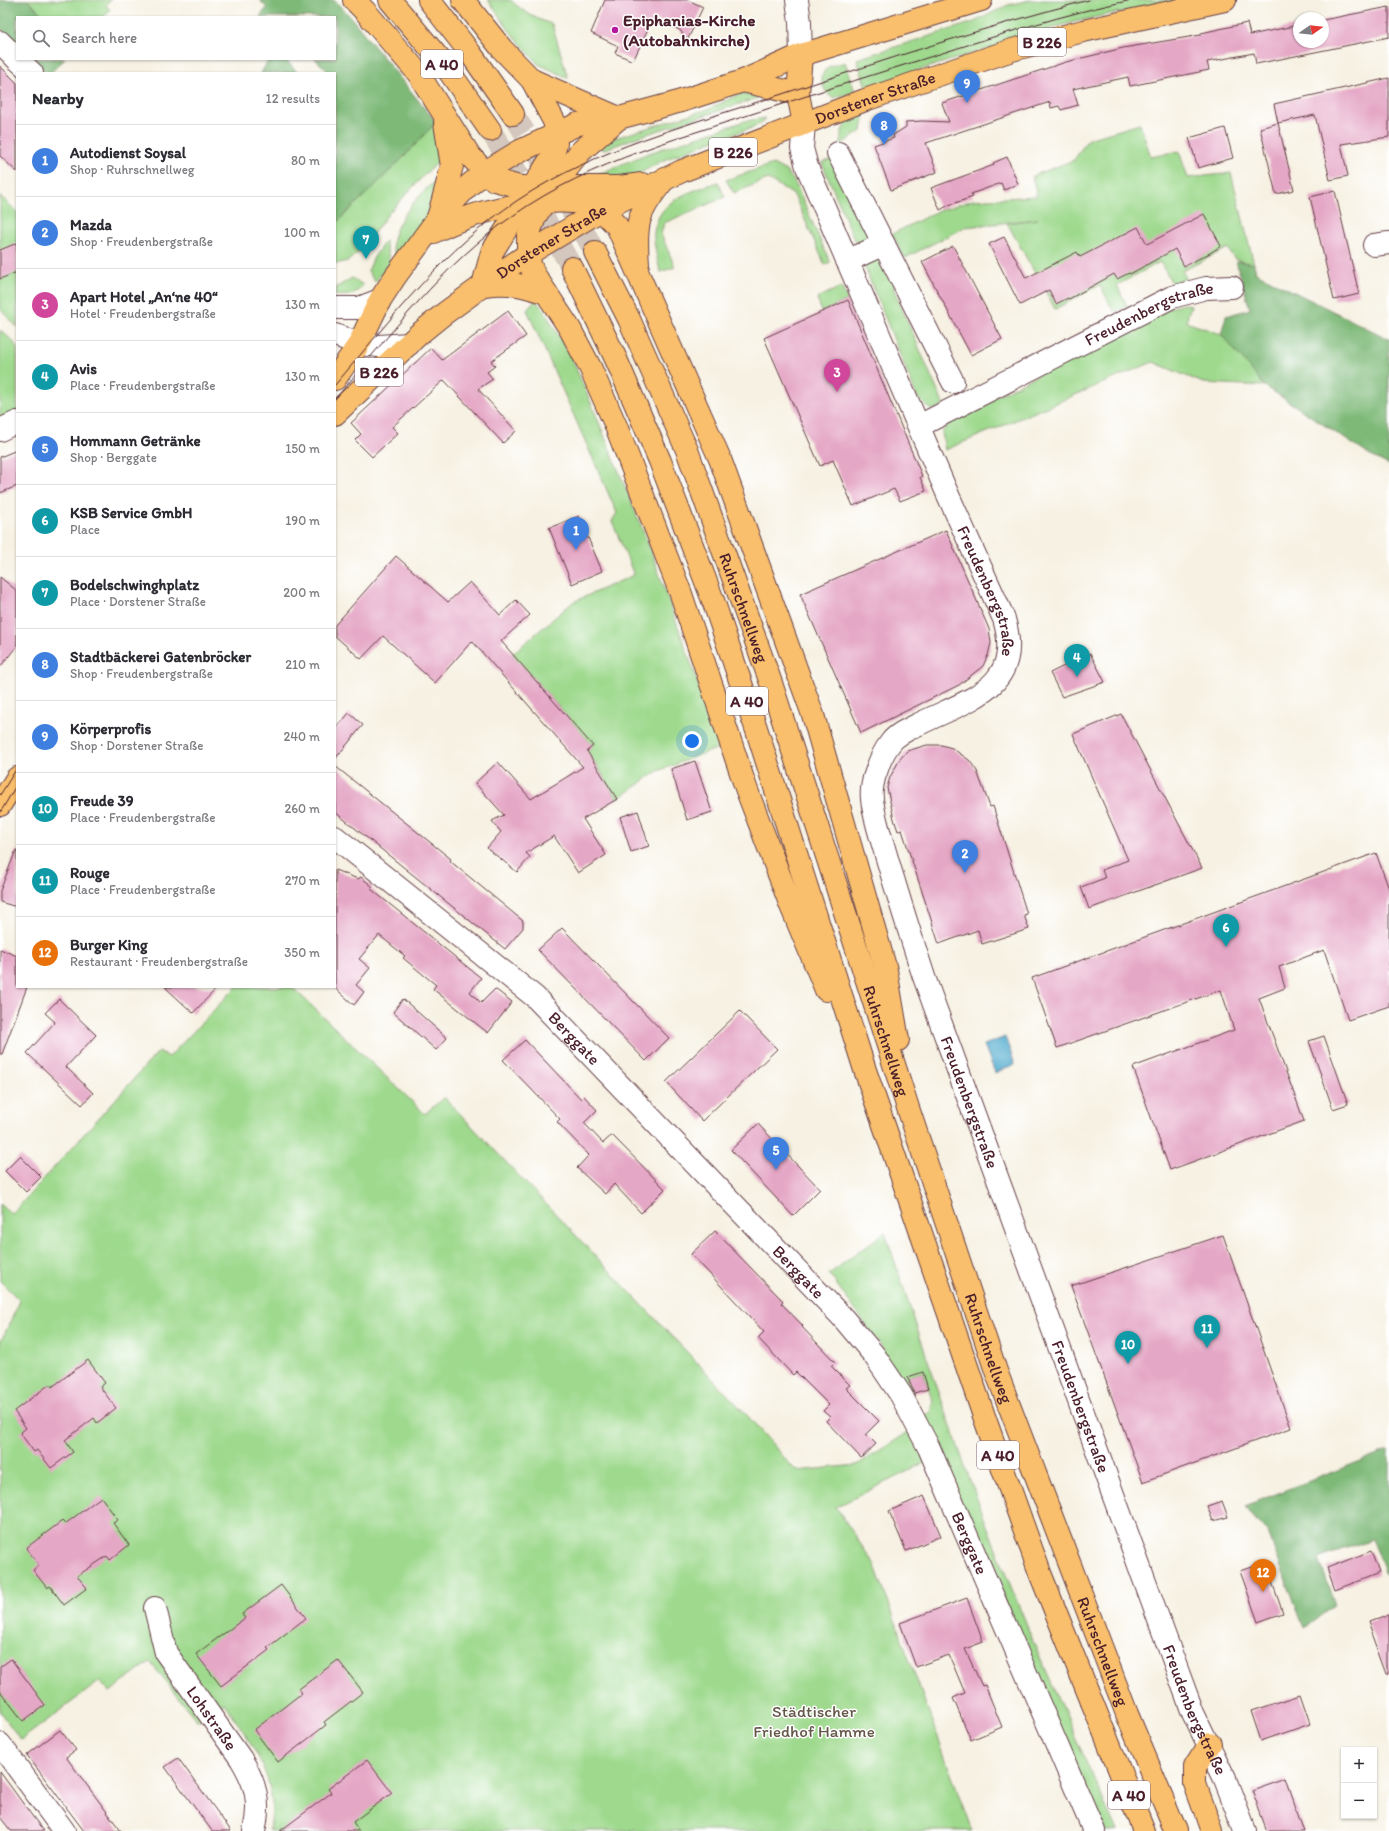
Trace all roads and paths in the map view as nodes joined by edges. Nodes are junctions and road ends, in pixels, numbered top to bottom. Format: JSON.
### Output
{"nodes":[{"id":1,"x":354,"y":0,"type":"edge"},
{"id":2,"x":390,"y":0,"type":"edge"},
{"id":3,"x":429,"y":0,"type":"edge"},
{"id":4,"x":463,"y":0,"type":"edge"},
{"id":5,"x":797,"y":0,"type":"edge"},
{"id":6,"x":981,"y":0,"type":"edge"},
{"id":7,"x":1225,"y":0,"type":"edge"},
{"id":8,"x":0,"y":42,"type":"edge"},
{"id":9,"x":801,"y":54,"type":"junction"},
{"id":10,"x":16,"y":58,"type":"edge"},
{"id":11,"x":18,"y":60,"type":"edge"},
{"id":12,"x":31,"y":72,"type":"edge"},
{"id":13,"x":532,"y":80,"type":"junction"},
{"id":14,"x":743,"y":81,"type":"junction"},
{"id":15,"x":798,"y":94,"type":"junction"},
{"id":16,"x":443,"y":114,"type":"junction"},
{"id":17,"x":513,"y":114,"type":"tunnel mouth"},
{"id":18,"x":619,"y":118,"type":"junction"},
{"id":19,"x":804,"y":124,"type":"junction"},
{"id":20,"x":490,"y":130,"type":"tunnel mouth"},
{"id":21,"x":555,"y":134,"type":"junction"},
{"id":22,"x":838,"y":153,"type":"dead end"},
{"id":23,"x":485,"y":172,"type":"junction"},
{"id":24,"x":663,"y":181,"type":"junction"},
{"id":25,"x":538,"y":196,"type":"junction"},
{"id":26,"x":601,"y":210,"type":"junction"},
{"id":27,"x":433,"y":226,"type":"junction"},
{"id":28,"x":884,"y":244,"type":"junction"},
{"id":29,"x":596,"y":252,"type":"tunnel mouth"},
{"id":30,"x":528,"y":254,"type":"junction"},
{"id":31,"x":847,"y":261,"type":"junction"},
{"id":32,"x":572,"y":268,"type":"tunnel mouth"},
{"id":33,"x":639,"y":273,"type":"junction"},
{"id":34,"x":483,"y":285,"type":"junction"},
{"id":35,"x":1232,"y":287,"type":"dead end"},
{"id":36,"x":546,"y":293,"type":"junction"},
{"id":37,"x":380,"y":300,"type":"junction"},
{"id":38,"x":336,"y":308,"type":"edge"},
{"id":39,"x":336,"y":335,"type":"edge"},
{"id":40,"x":359,"y":344,"type":"junction"},
{"id":41,"x":409,"y":344,"type":"junction"},
{"id":42,"x":336,"y":378,"type":"edge"},
{"id":43,"x":953,"y":382,"type":"dead end"},
{"id":44,"x":336,"y":413,"type":"edge"},
{"id":45,"x":16,"y":422,"type":"edge"},
{"id":46,"x":919,"y":426,"type":"junction"},
{"id":47,"x":0,"y":430,"type":"edge"},
{"id":48,"x":16,"y":780,"type":"edge"},
{"id":49,"x":6,"y":799,"type":"edge"},
{"id":50,"x":336,"y":838,"type":"edge"},
{"id":51,"x":909,"y":1111,"type":"junction"},
{"id":52,"x":891,"y":1146,"type":"junction"},
{"id":53,"x":155,"y":1608,"type":"dead end"},
{"id":54,"x":0,"y":1744,"type":"edge"},
{"id":55,"x":1210,"y":1744,"type":"junction"},
{"id":56,"x":64,"y":1831,"type":"edge"},
{"id":57,"x":254,"y":1831,"type":"edge"},
{"id":58,"x":1094,"y":1831,"type":"edge"},
{"id":59,"x":1144,"y":1831,"type":"edge"},
{"id":60,"x":1176,"y":1831,"type":"edge"},
{"id":61,"x":1212,"y":1831,"type":"edge"},
{"id":62,"x":1245,"y":1831,"type":"edge"}],
"edges":[{"from":1,"to":16,"type":"main road"},
{"from":2,"to":20,"type":"main road","number":"A 40"},
{"from":3,"to":17,"type":"main road","number":"A 40"},
{"from":4,"to":13,"type":"main road"},
{"from":5,"to":9,"type":"street"},
{"from":6,"to":9,"type":"main road","number":"B 226"},
{"from":7,"to":19,"type":"main road","name":"Dorstener Straße","number":"B 226"},
{"from":8,"to":10,"type":"street"},
{"from":9,"to":14,"type":"main road","number":"B 226"},
{"from":9,"to":15,"type":"main road","name":"Dorstener Straße"},
{"from":11,"to":12,"type":"street"},
{"from":13,"to":18,"type":"main road"},
{"from":13,"to":21,"type":"main road"},
{"from":14,"to":15,"type":"main road","name":"Dorstener Straße"},
{"from":14,"to":18,"type":"main road","number":"B 226"},
{"from":15,"to":19,"type":"main road","name":"Dorstener Straße"},
{"from":16,"to":23,"type":"main road"},
{"from":16,"to":27,"type":"main road"},
{"from":18,"to":21,"type":"main road","number":"B 226"},
{"from":18,"to":25,"type":"main road"},
{"from":19,"to":24,"type":"main road","name":"Dorstener Straße","number":"B 226"},
{"from":19,"to":31,"type":"street","name":"Freudenbergstraße"},
{"from":21,"to":23,"type":"main road","number":"B 226"},
{"from":21,"to":25,"type":"main road"},
{"from":22,"to":28,"type":"street"},
{"from":23,"to":25,"type":"main road"},
{"from":23,"to":27,"type":"main road","number":"B 226"},
{"from":24,"to":25,"type":"main road"},
{"from":24,"to":26,"type":"main road","name":"Dorstener Straße","number":"B 226"},
{"from":24,"to":33,"type":"main road"},
{"from":25,"to":26,"type":"main road"},
{"from":25,"to":27,"type":"main road"},
{"from":25,"to":30,"type":"main road"},
{"from":25,"to":34,"type":"main road"},
{"from":26,"to":30,"type":"main road","name":"Dorstener Straße","number":"B 226"},
{"from":26,"to":33,"type":"main road"},
{"from":27,"to":37,"type":"main road","number":"B 226"},
{"from":28,"to":31,"type":"street"},
{"from":28,"to":43,"type":"street"},
{"from":29,"to":51,"type":"main road","name":"Ruhrschnellweg","number":"A 40"},
{"from":30,"to":34,"type":"main road","name":"Dorstener Straße","number":"B 226"},
{"from":30,"to":36,"type":"main road"},
{"from":31,"to":46,"type":"street","name":"Freudenbergstraße"},
{"from":32,"to":52,"type":"main road","name":"Ruhrschnellweg","number":"A 40"},
{"from":33,"to":51,"type":"main road"},
{"from":34,"to":36,"type":"main road"},
{"from":34,"to":41,"type":"main road","name":"Dorstener Straße","number":"B 226"},
{"from":35,"to":46,"type":"street","name":"Freudenbergstraße"},
{"from":36,"to":52,"type":"main road","number":"A 40"},
{"from":37,"to":38,"type":"street"},
{"from":37,"to":40,"type":"main road","number":"B 226"},
{"from":39,"to":40,"type":"street"},
{"from":40,"to":41,"type":"street"},
{"from":40,"to":42,"type":"main road","number":"B 226"},
{"from":41,"to":44,"type":"main road","name":"Dorstener Straße","number":"B 226"},
{"from":45,"to":47,"type":"street"},
{"from":46,"to":55,"type":"street","name":"Freudenbergstraße"},
{"from":48,"to":49,"type":"main road"},
{"from":50,"to":58,"type":"street","name":"Berggate"},
{"from":51,"to":60,"type":"main road","name":"Ruhrschnellweg","number":"A 40"},
{"from":52,"to":59,"type":"main road","name":"Ruhrschnellweg","number":"A 40"},
{"from":53,"to":57,"type":"street","name":"Lohstraße"},
{"from":54,"to":56,"type":"street"},
{"from":55,"to":61,"type":"main road"},
{"from":55,"to":62,"type":"street","name":"Freudenbergstraße"}]}
